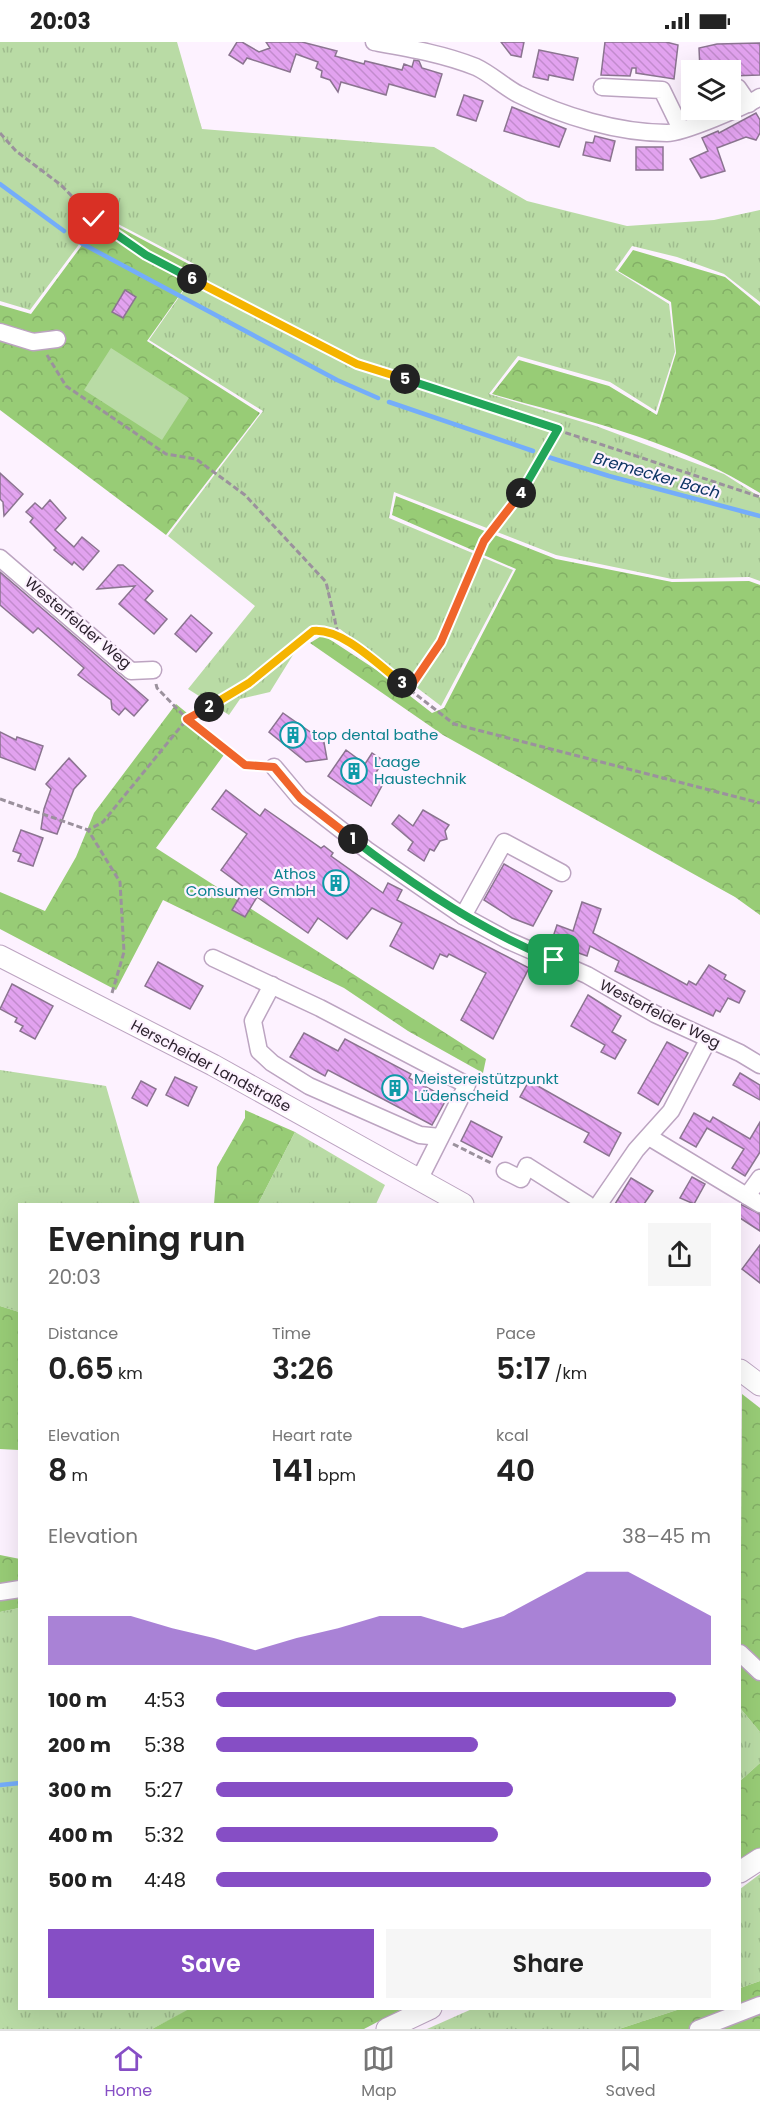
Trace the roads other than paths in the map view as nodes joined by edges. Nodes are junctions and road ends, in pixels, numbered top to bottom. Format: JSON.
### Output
{"nodes":[{"id":1,"x":374,"y":42,"type":"edge"},
{"id":2,"x":602,"y":87,"type":"dead end"},
{"id":3,"x":741,"y":90,"type":"edge"},
{"id":4,"x":755,"y":100,"type":"edge"},
{"id":5,"x":681,"y":129,"type":"junction"},
{"id":6,"x":0,"y":332,"type":"edge"},
{"id":7,"x":57,"y":339,"type":"dead end"},
{"id":8,"x":0,"y":558,"type":"edge"},
{"id":9,"x":153,"y":670,"type":"road end"},
{"id":10,"x":274,"y":767,"type":"road end"},
{"id":11,"x":562,"y":873,"type":"dead end"},
{"id":12,"x":463,"y":916,"type":"junction"},
{"id":13,"x":0,"y":956,"type":"edge"},
{"id":14,"x":213,"y":958,"type":"dead end"},
{"id":15,"x":272,"y":985,"type":"junction"},
{"id":16,"x":708,"y":1040,"type":"junction"},
{"id":17,"x":760,"y":1065,"type":"edge"},
{"id":18,"x":440,"y":1137,"type":"junction"},
{"id":19,"x":649,"y":1137,"type":"junction"},
{"id":20,"x":505,"y":1171,"type":"road end"},
{"id":21,"x":760,"y":1178,"type":"edge"},
{"id":22,"x":419,"y":1180,"type":"junction"},
{"id":23,"x":754,"y":1200,"type":"edge"},
{"id":24,"x":461,"y":1203,"type":"edge"},
{"id":25,"x":585,"y":1203,"type":"edge"},
{"id":26,"x":600,"y":1203,"type":"edge"},
{"id":27,"x":741,"y":1371,"type":"edge"},
{"id":28,"x":760,"y":1385,"type":"edge"},
{"id":29,"x":18,"y":1589,"type":"edge"},
{"id":30,"x":0,"y":1592,"type":"edge"},
{"id":31,"x":741,"y":1654,"type":"edge"},
{"id":32,"x":760,"y":1672,"type":"edge"},
{"id":33,"x":760,"y":1859,"type":"edge"},
{"id":34,"x":741,"y":1871,"type":"edge"},
{"id":35,"x":760,"y":2005,"type":"edge"},
{"id":36,"x":427,"y":2010,"type":"edge"},
{"id":37,"x":387,"y":2029,"type":"edge"},
{"id":38,"x":698,"y":2029,"type":"edge"}],
"edges":[{"from":1,"to":5,"type":"street"},
{"from":2,"to":5,"type":"street"},
{"from":3,"to":4,"type":"street"},
{"from":4,"to":5,"type":"street"},
{"from":6,"to":7,"type":"street"},
{"from":8,"to":9,"type":"street","name":"Westerfelder Weg"},
{"from":10,"to":12,"type":"street","name":"Westerfelder Weg"},
{"from":11,"to":12,"type":"street"},
{"from":12,"to":16,"type":"street","name":"Westerfelder Weg"},
{"from":13,"to":22,"type":"main road","name":"Herscheider Landstraße"},
{"from":14,"to":15,"type":"street"},
{"from":15,"to":18,"type":"street","name":"Herscheider Landstraße"},
{"from":15,"to":18,"type":"street"},
{"from":16,"to":17,"type":"street","name":"Westerfelder Weg"},
{"from":16,"to":19,"type":"street"},
{"from":18,"to":22,"type":"street"},
{"from":19,"to":23,"type":"street"},
{"from":19,"to":26,"type":"street"},
{"from":20,"to":25,"type":"street"},
{"from":21,"to":23,"type":"street"},
{"from":22,"to":24,"type":"main road","name":"Herscheider Landstraße"},
{"from":27,"to":28,"type":"main road"},
{"from":29,"to":30,"type":"street"},
{"from":31,"to":32,"type":"street"},
{"from":33,"to":34,"type":"main road"},
{"from":35,"to":38,"type":"street"},
{"from":36,"to":37,"type":"main road"}]}
